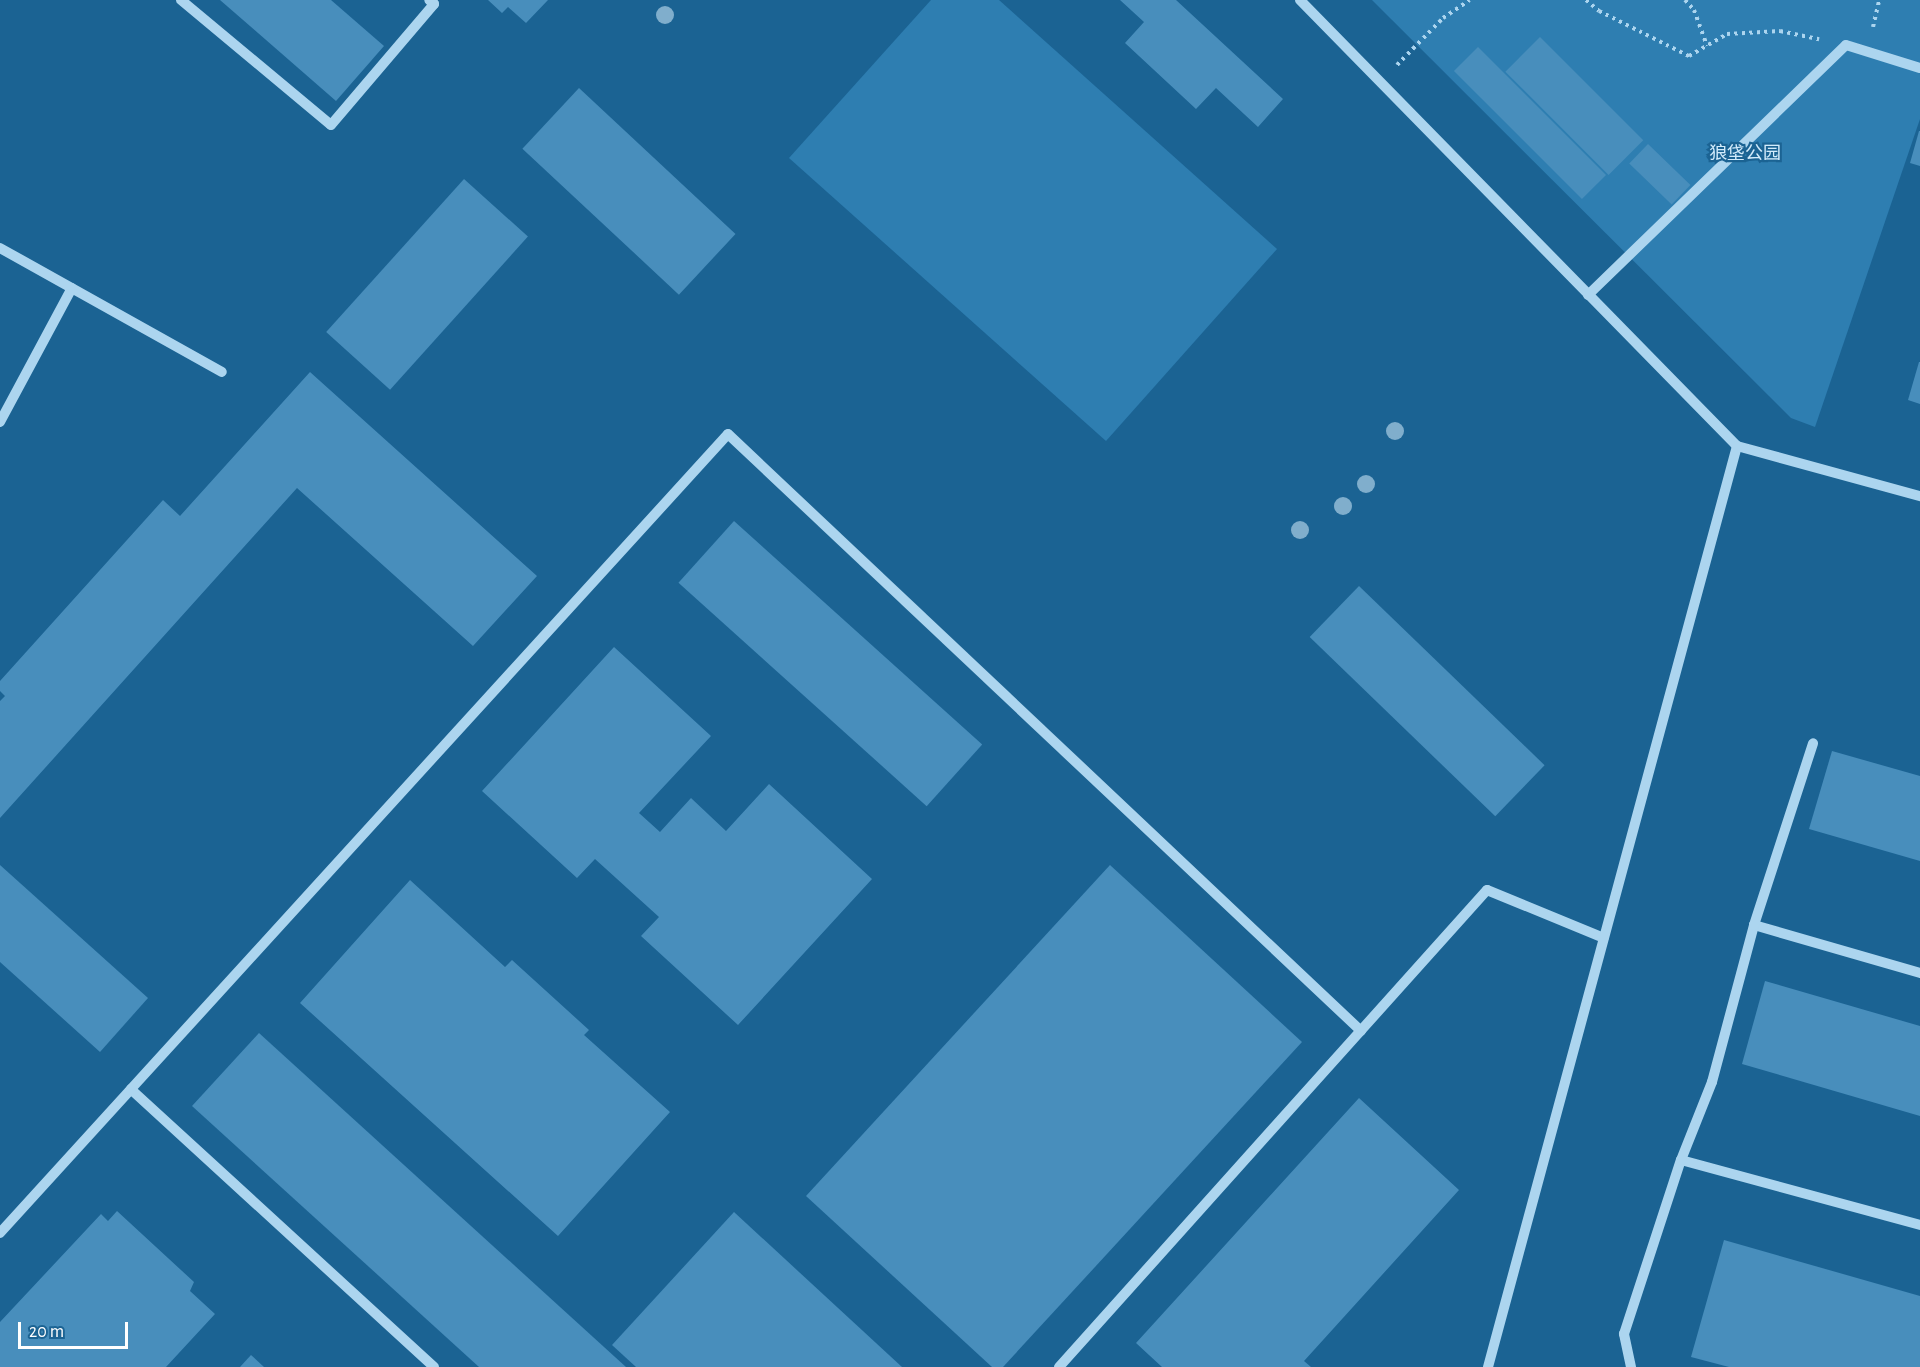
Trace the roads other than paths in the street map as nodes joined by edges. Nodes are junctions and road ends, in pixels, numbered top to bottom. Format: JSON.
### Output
{"nodes":[{"id":1,"x":182,"y":0,"type":"edge"},
{"id":2,"x":429,"y":0,"type":"edge"},
{"id":3,"x":1299,"y":0,"type":"edge"},
{"id":4,"x":1920,"y":68,"type":"edge"},
{"id":5,"x":0,"y":248,"type":"edge"},
{"id":6,"x":72,"y":288,"type":"junction"},
{"id":7,"x":1588,"y":295,"type":"junction"},
{"id":8,"x":222,"y":372,"type":"dead end"},
{"id":9,"x":0,"y":422,"type":"edge"},
{"id":10,"x":1737,"y":446,"type":"junction"},
{"id":11,"x":1920,"y":496,"type":"edge"},
{"id":12,"x":1813,"y":743,"type":"dead end"},
{"id":13,"x":1754,"y":925,"type":"junction"},
{"id":14,"x":1604,"y":938,"type":"junction"},
{"id":15,"x":1920,"y":973,"type":"edge"},
{"id":16,"x":1360,"y":1030,"type":"junction"},
{"id":17,"x":131,"y":1089,"type":"junction"},
{"id":18,"x":1681,"y":1160,"type":"junction"},
{"id":19,"x":1920,"y":1225,"type":"edge"},
{"id":20,"x":0,"y":1233,"type":"edge"},
{"id":21,"x":434,"y":1367,"type":"edge"},
{"id":22,"x":1059,"y":1367,"type":"edge"},
{"id":23,"x":1488,"y":1367,"type":"edge"},
{"id":24,"x":1632,"y":1367,"type":"edge"}],
"edges":[{"from":1,"to":2,"type":"street"},
{"from":3,"to":7,"type":"street"},
{"from":4,"to":7,"type":"street"},
{"from":5,"to":6,"type":"street"},
{"from":6,"to":8,"type":"street"},
{"from":6,"to":9,"type":"street"},
{"from":7,"to":10,"type":"street"},
{"from":10,"to":11,"type":"street"},
{"from":10,"to":14,"type":"street"},
{"from":12,"to":13,"type":"street"},
{"from":13,"to":15,"type":"street"},
{"from":13,"to":18,"type":"street"},
{"from":14,"to":16,"type":"street"},
{"from":14,"to":23,"type":"street"},
{"from":16,"to":17,"type":"street"},
{"from":16,"to":22,"type":"street"},
{"from":17,"to":20,"type":"street"},
{"from":17,"to":21,"type":"street"},
{"from":18,"to":19,"type":"street"},
{"from":18,"to":24,"type":"street"}]}
